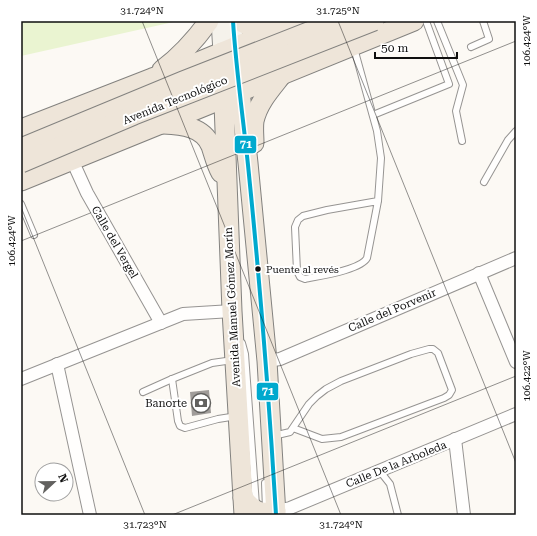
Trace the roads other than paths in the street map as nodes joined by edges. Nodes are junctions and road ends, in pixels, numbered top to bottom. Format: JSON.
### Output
{"nodes":[{"id":1,"x":209,"y":21,"type":"edge"},
{"id":2,"x":220,"y":21,"type":"edge"},
{"id":3,"x":233,"y":21,"type":"edge"},
{"id":4,"x":239,"y":21,"type":"edge"},
{"id":5,"x":297,"y":21,"type":"edge"},
{"id":6,"x":336,"y":21,"type":"edge"},
{"id":7,"x":374,"y":21,"type":"edge"},
{"id":8,"x":414,"y":21,"type":"edge"},
{"id":9,"x":426,"y":21,"type":"edge"},
{"id":10,"x":437,"y":21,"type":"edge"},
{"id":11,"x":484,"y":21,"type":"edge"},
{"id":12,"x":279,"y":28,"type":"junction"},
{"id":13,"x":353,"y":46,"type":"junction"},
{"id":14,"x":235,"y":47,"type":"junction"},
{"id":15,"x":471,"y":47,"type":"dead end"},
{"id":16,"x":198,"y":62,"type":"junction"},
{"id":17,"x":282,"y":74,"type":"junction"},
{"id":18,"x":152,"y":78,"type":"junction"},
{"id":19,"x":262,"y":83,"type":"junction"},
{"id":20,"x":224,"y":98,"type":"junction"},
{"id":21,"x":373,"y":115,"type":"junction"},
{"id":22,"x":161,"y":124,"type":"junction"},
{"id":23,"x":21,"y":129,"type":"edge"},
{"id":24,"x":516,"y":132,"type":"edge"},
{"id":25,"x":462,"y":141,"type":"dead end"},
{"id":26,"x":21,"y":148,"type":"edge"},
{"id":27,"x":72,"y":160,"type":"junction"},
{"id":28,"x":21,"y":163,"type":"edge"},
{"id":29,"x":248,"y":163,"type":"junction"},
{"id":30,"x":21,"y":181,"type":"edge"},
{"id":31,"x":484,"y":182,"type":"dead end"},
{"id":32,"x":226,"y":183,"type":"junction"},
{"id":33,"x":378,"y":201,"type":"junction"},
{"id":34,"x":21,"y":204,"type":"edge"},
{"id":35,"x":34,"y":235,"type":"dead end"},
{"id":36,"x":516,"y":258,"type":"edge"},
{"id":37,"x":479,"y":273,"type":"junction"},
{"id":38,"x":232,"y":311,"type":"junction"},
{"id":39,"x":161,"y":323,"type":"junction"},
{"id":40,"x":511,"y":332,"type":"edge"},
{"id":41,"x":234,"y":360,"type":"junction"},
{"id":42,"x":266,"y":361,"type":"junction"},
{"id":43,"x":516,"y":362,"type":"edge"},
{"id":44,"x":57,"y":364,"type":"junction"},
{"id":45,"x":172,"y":378,"type":"junction"},
{"id":46,"x":21,"y":379,"type":"edge"},
{"id":47,"x":143,"y":392,"type":"dead end"},
{"id":48,"x":262,"y":411,"type":"dead end"},
{"id":49,"x":516,"y":414,"type":"edge"},
{"id":50,"x":238,"y":416,"type":"junction"},
{"id":51,"x":293,"y":428,"type":"junction"},
{"id":52,"x":272,"y":436,"type":"junction"},
{"id":53,"x":455,"y":439,"type":"junction"},
{"id":54,"x":379,"y":470,"type":"junction"},
{"id":55,"x":264,"y":474,"type":"dead end"},
{"id":56,"x":260,"y":512,"type":"edge"},
{"id":57,"x":90,"y":515,"type":"edge"},
{"id":58,"x":398,"y":515,"type":"edge"},
{"id":59,"x":464,"y":515,"type":"edge"}],
"edges":[{"from":1,"to":18,"type":"main road"},
{"from":2,"to":14,"type":"main road"},
{"from":3,"to":14,"type":"main road"},
{"from":4,"to":12,"type":"main road"},
{"from":5,"to":12,"type":"main road"},
{"from":6,"to":26,"type":"main road","name":"Avenida Tecnológico","bridge":true},
{"from":7,"to":28,"type":"main road","name":"Avenida Tecnológico","bridge":true},
{"from":8,"to":13,"type":"main road"},
{"from":9,"to":21,"type":"lane"},
{"from":10,"to":25,"type":"lane"},
{"from":11,"to":15,"type":"lane"},
{"from":12,"to":14,"type":"main road"},
{"from":13,"to":17,"type":"main road"},
{"from":13,"to":21,"type":"lane"},
{"from":14,"to":16,"type":"main road"},
{"from":14,"to":19,"type":"main road"},
{"from":14,"to":20,"type":"main road","name":"Avenida Manuel Gómez Morín"},
{"from":16,"to":18,"type":"main road"},
{"from":16,"to":20,"type":"main road"},
{"from":17,"to":19,"type":"main road"},
{"from":17,"to":29,"type":"main road"},
{"from":18,"to":23,"type":"main road"},
{"from":19,"to":20,"type":"main road"},
{"from":20,"to":22,"type":"main road"},
{"from":20,"to":29,"type":"main road","name":"Avenida Manuel Gómez Morín"},
{"from":20,"to":32,"type":"main road","name":"Avenida Manuel Gómez Morín"},
{"from":21,"to":33,"type":"lane"},
{"from":22,"to":27,"type":"main road"},
{"from":22,"to":32,"type":"main road"},
{"from":24,"to":31,"type":"lane"},
{"from":27,"to":30,"type":"main road"},
{"from":27,"to":39,"type":"street","name":"Calle del Vergel"},
{"from":29,"to":42,"type":"main road","name":"Avenida Manuel Gómez Morín"},
{"from":32,"to":38,"type":"main road","name":"Avenida Manuel Gómez Morín"},
{"from":33,"to":33,"type":"lane"},
{"from":34,"to":35,"type":"lane"},
{"from":36,"to":37,"type":"street","name":"Calle del Porvenir"},
{"from":37,"to":40,"type":"street"},
{"from":37,"to":42,"type":"street","name":"Calle del Porvenir"},
{"from":38,"to":39,"type":"street"},
{"from":38,"to":41,"type":"main road","name":"Avenida Manuel Gómez Morín"},
{"from":38,"to":56,"type":"lane"},
{"from":39,"to":44,"type":"street"},
{"from":40,"to":43,"type":"street"},
{"from":41,"to":45,"type":"lane"},
{"from":41,"to":50,"type":"main road","name":"Avenida Manuel Gómez Morín"},
{"from":42,"to":48,"type":"lane"},
{"from":42,"to":52,"type":"main road","name":"Avenida Manuel Gómez Morín"},
{"from":44,"to":46,"type":"street"},
{"from":44,"to":57,"type":"street"},
{"from":45,"to":47,"type":"lane"},
{"from":45,"to":50,"type":"lane"},
{"from":49,"to":53,"type":"street","name":"Calle De la Arboleda"},
{"from":50,"to":56,"type":"main road","name":"Avenida Manuel Gómez Morín"},
{"from":51,"to":51,"type":"lane"},
{"from":51,"to":52,"type":"lane"},
{"from":52,"to":56,"type":"main road","name":"Avenida Manuel Gómez Morín"},
{"from":53,"to":54,"type":"street","name":"Calle De la Arboleda"},
{"from":53,"to":59,"type":"street"},
{"from":54,"to":56,"type":"street","name":"Calle De la Arboleda"},
{"from":54,"to":58,"type":"lane"},
{"from":55,"to":56,"type":"lane"}]}
